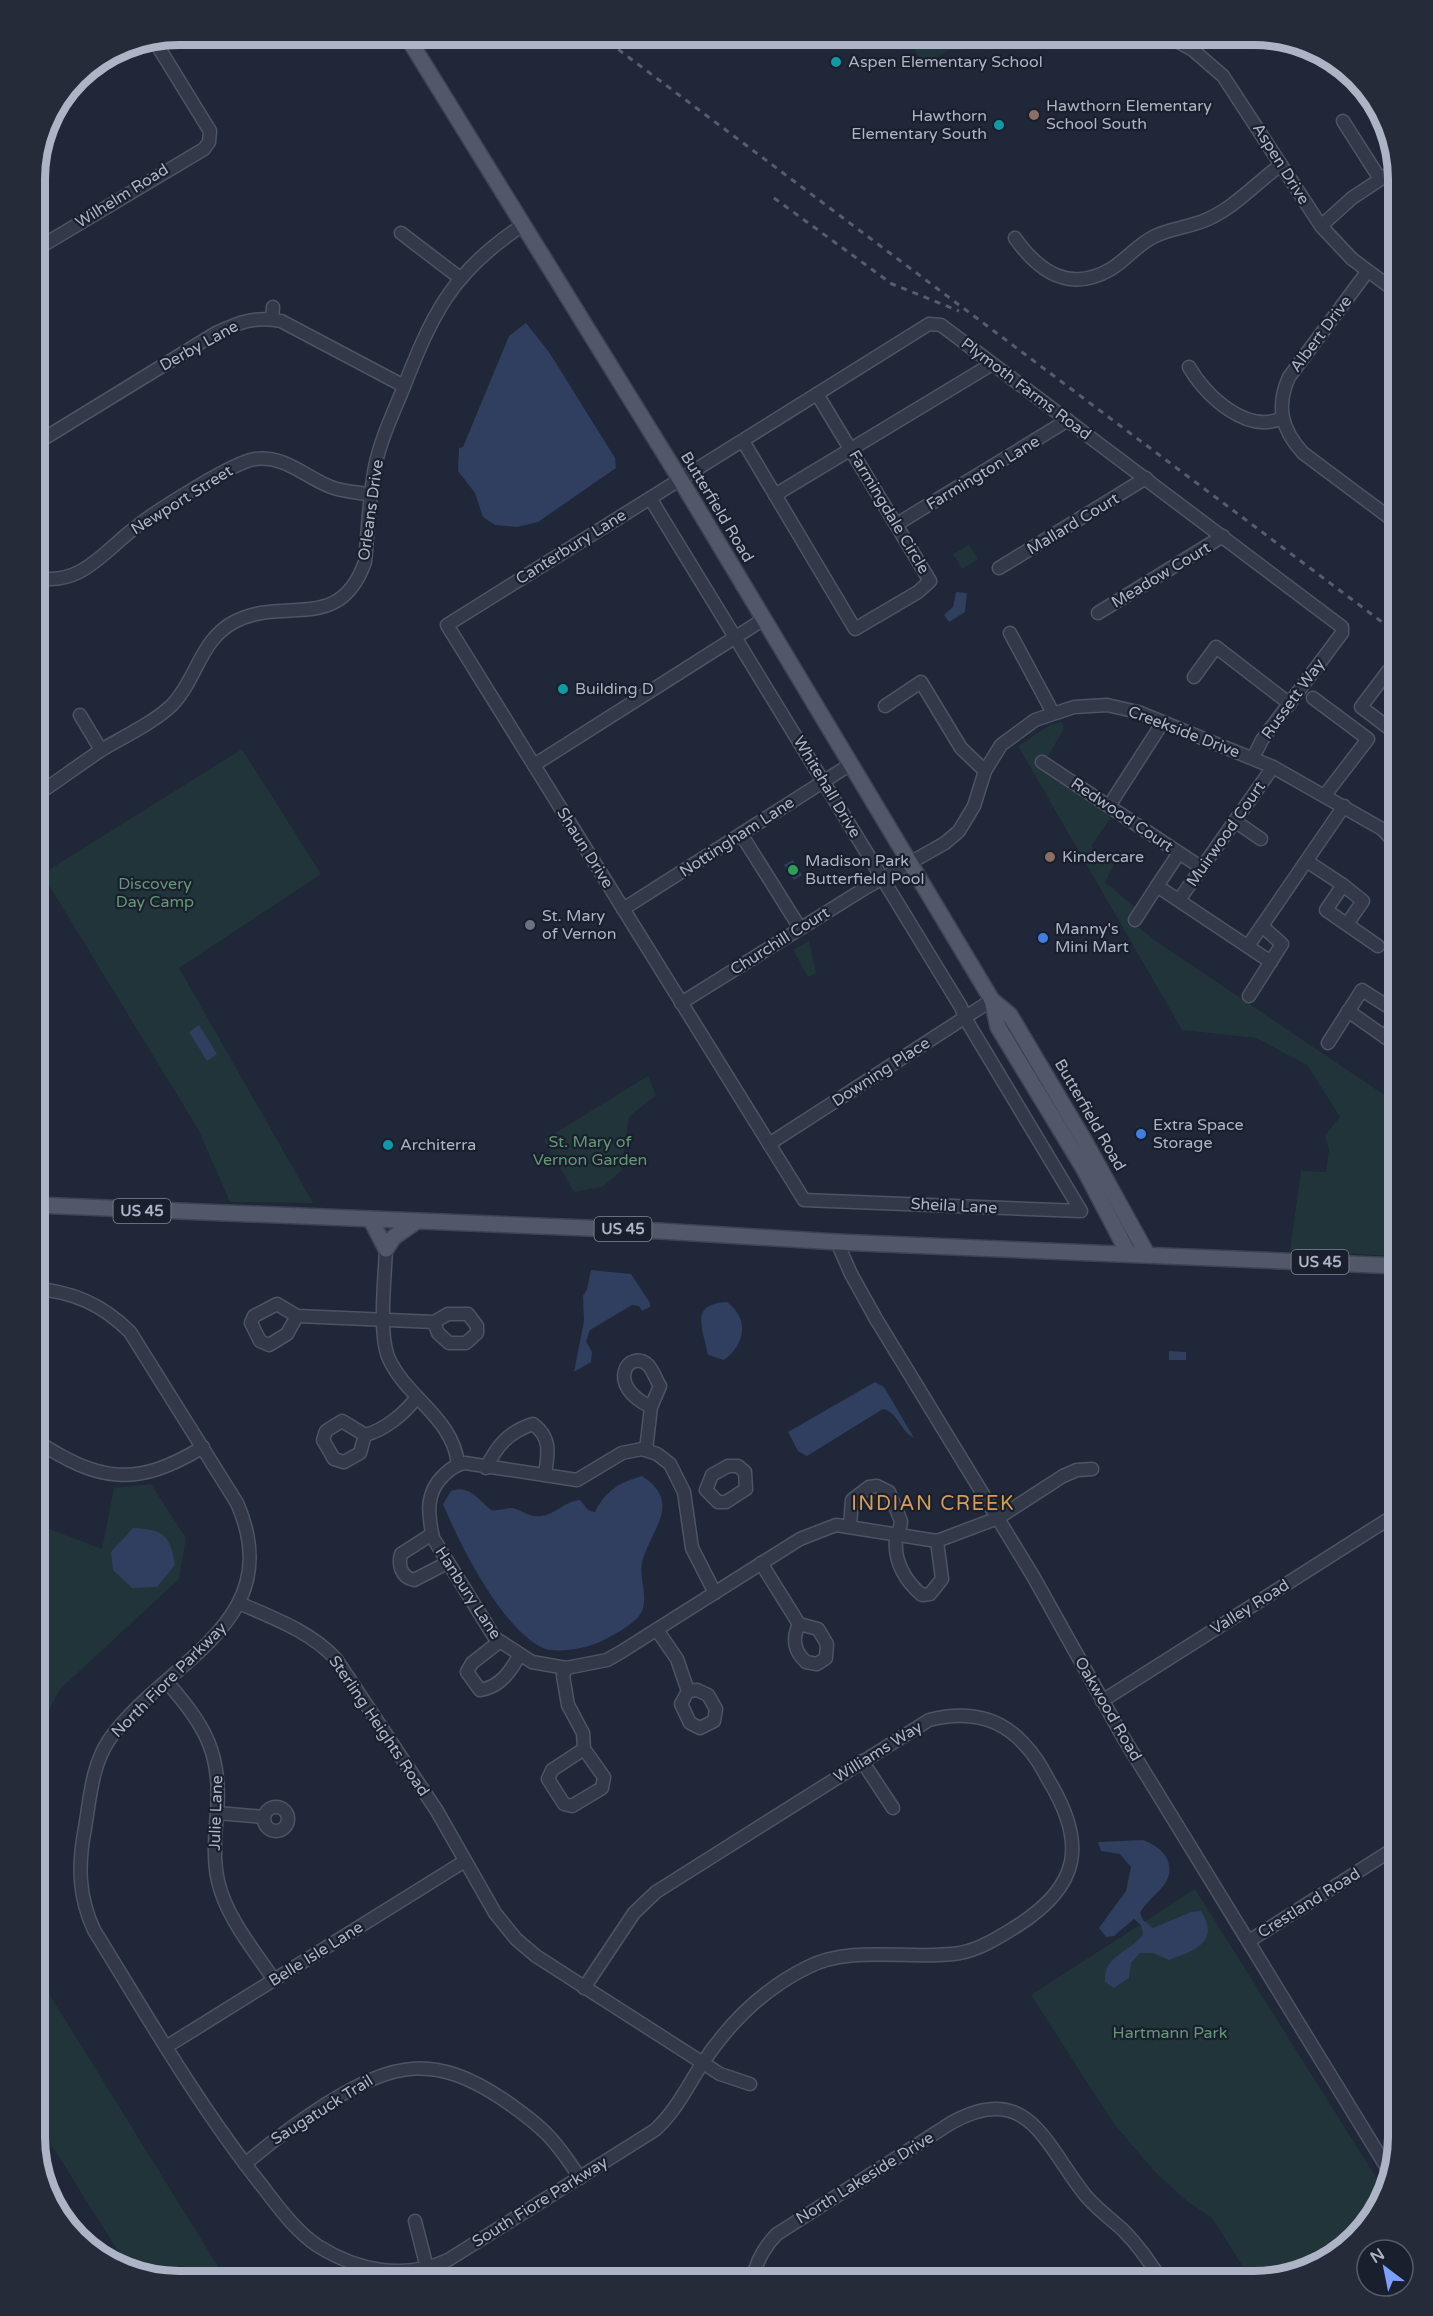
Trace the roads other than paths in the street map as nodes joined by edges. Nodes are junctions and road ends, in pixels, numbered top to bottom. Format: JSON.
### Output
{"nodes":[{"id":1,"x":413,"y":45,"type":"edge"},
{"id":2,"x":1184,"y":45,"type":"edge"},
{"id":3,"x":158,"y":47,"type":"edge"},
{"id":4,"x":1343,"y":121,"type":"dead end"},
{"id":5,"x":1281,"y":165,"type":"junction"},
{"id":6,"x":1388,"y":174,"type":"edge"},
{"id":7,"x":1380,"y":179,"type":"junction"},
{"id":8,"x":523,"y":225,"type":"junction"},
{"id":9,"x":1321,"y":226,"type":"junction"},
{"id":10,"x":401,"y":233,"type":"dead end"},
{"id":11,"x":1015,"y":238,"type":"dead end"},
{"id":12,"x":45,"y":244,"type":"edge"},
{"id":13,"x":1367,"y":272,"type":"junction"},
{"id":14,"x":460,"y":278,"type":"junction"},
{"id":15,"x":1388,"y":286,"type":"edge"},
{"id":16,"x":993,"y":364,"type":"junction"},
{"id":17,"x":1189,"y":367,"type":"dead end"},
{"id":18,"x":404,"y":386,"type":"junction"},
{"id":19,"x":817,"y":394,"type":"junction"},
{"id":20,"x":1282,"y":418,"type":"junction"},
{"id":21,"x":1068,"y":420,"type":"junction"},
{"id":22,"x":45,"y":438,"type":"edge"},
{"id":23,"x":743,"y":441,"type":"junction"},
{"id":24,"x":852,"y":449,"type":"junction"},
{"id":25,"x":1146,"y":478,"type":"junction"},
{"id":26,"x":680,"y":479,"type":"junction"},
{"id":27,"x":372,"y":495,"type":"junction"},
{"id":28,"x":775,"y":495,"type":"junction"},
{"id":29,"x":650,"y":498,"type":"junction"},
{"id":30,"x":1388,"y":517,"type":"edge"},
{"id":31,"x":897,"y":524,"type":"junction"},
{"id":32,"x":1223,"y":537,"type":"junction"},
{"id":33,"x":999,"y":568,"type":"dead end"},
{"id":34,"x":45,"y":578,"type":"edge"},
{"id":35,"x":1098,"y":613,"type":"dead end"},
{"id":36,"x":462,"y":615,"type":"joint"},
{"id":37,"x":764,"y":619,"type":"junction"},
{"id":38,"x":1010,"y":633,"type":"dead end"},
{"id":39,"x":736,"y":638,"type":"junction"},
{"id":40,"x":1336,"y":642,"type":"joint"},
{"id":41,"x":1388,"y":671,"type":"dead end"},
{"id":42,"x":1194,"y":677,"type":"dead end"},
{"id":43,"x":1313,"y":698,"type":"dead end"},
{"id":44,"x":1290,"y":704,"type":"junction"},
{"id":45,"x":885,"y":706,"type":"dead end"},
{"id":46,"x":1361,"y":707,"type":"junction"},
{"id":47,"x":1053,"y":713,"type":"junction"},
{"id":48,"x":80,"y":715,"type":"dead end"},
{"id":49,"x":1163,"y":722,"type":"junction"},
{"id":50,"x":1381,"y":722,"type":"junction"},
{"id":51,"x":1348,"y":723,"type":"junction"},
{"id":52,"x":1388,"y":727,"type":"edge"},
{"id":53,"x":1368,"y":739,"type":"junction"},
{"id":54,"x":102,"y":750,"type":"junction"},
{"id":55,"x":1253,"y":758,"type":"junction"},
{"id":56,"x":1042,"y":762,"type":"dead end"},
{"id":57,"x":851,"y":764,"type":"junction"},
{"id":58,"x":534,"y":765,"type":"junction"},
{"id":59,"x":1273,"y":767,"type":"junction"},
{"id":60,"x":984,"y":771,"type":"junction"},
{"id":61,"x":823,"y":782,"type":"junction"},
{"id":62,"x":45,"y":789,"type":"edge"},
{"id":63,"x":1325,"y":795,"type":"junction"},
{"id":64,"x":1109,"y":806,"type":"junction"},
{"id":65,"x":1344,"y":806,"type":"junction"},
{"id":66,"x":1236,"y":822,"type":"junction"},
{"id":67,"x":741,"y":834,"type":"junction"},
{"id":68,"x":1388,"y":835,"type":"edge"},
{"id":69,"x":1261,"y":839,"type":"dead end"},
{"id":70,"x":1179,"y":853,"type":"junction"},
{"id":71,"x":1308,"y":862,"type":"junction"},
{"id":72,"x":911,"y":863,"type":"junction"},
{"id":73,"x":1202,"y":868,"type":"junction"},
{"id":74,"x":882,"y":878,"type":"junction"},
{"id":75,"x":1342,"y":885,"type":"junction"},
{"id":76,"x":1157,"y":886,"type":"junction"},
{"id":77,"x":1179,"y":900,"type":"junction"},
{"id":78,"x":623,"y":909,"type":"junction"},
{"id":79,"x":1135,"y":920,"type":"dead end"},
{"id":80,"x":1347,"y":924,"type":"junction"},
{"id":81,"x":1263,"y":927,"type":"junction"},
{"id":82,"x":800,"y":928,"type":"junction"},
{"id":83,"x":1248,"y":946,"type":"junction"},
{"id":84,"x":1378,"y":946,"type":"dead end"},
{"id":85,"x":1271,"y":962,"type":"junction"},
{"id":86,"x":1250,"y":996,"type":"dead end"},
{"id":87,"x":992,"y":1000,"type":"junction"},
{"id":88,"x":681,"y":1003,"type":"junction"},
{"id":89,"x":1388,"y":1008,"type":"edge"},
{"id":90,"x":1348,"y":1011,"type":"junction"},
{"id":91,"x":965,"y":1018,"type":"junction"},
{"id":92,"x":1388,"y":1032,"type":"edge"},
{"id":93,"x":1385,"y":1037,"type":"junction"},
{"id":94,"x":1388,"y":1039,"type":"edge"},
{"id":95,"x":1328,"y":1043,"type":"dead end"},
{"id":96,"x":769,"y":1144,"type":"junction"},
{"id":97,"x":816,"y":1200,"type":"joint"},
{"id":98,"x":1075,"y":1202,"type":"joint"},
{"id":99,"x":45,"y":1205,"type":"edge"},
{"id":100,"x":371,"y":1220,"type":"junction"},
{"id":101,"x":417,"y":1221,"type":"junction"},
{"id":102,"x":837,"y":1242,"type":"junction"},
{"id":103,"x":386,"y":1249,"type":"junction"},
{"id":104,"x":1128,"y":1253,"type":"junction"},
{"id":105,"x":1148,"y":1254,"type":"junction"},
{"id":106,"x":1388,"y":1266,"type":"edge"},
{"id":107,"x":45,"y":1291,"type":"edge"},
{"id":108,"x":297,"y":1316,"type":"dead end"},
{"id":109,"x":384,"y":1319,"type":"junction"},
{"id":110,"x":434,"y":1322,"type":"dead end"},
{"id":111,"x":417,"y":1397,"type":"junction"},
{"id":112,"x":651,"y":1407,"type":"dead end"},
{"id":113,"x":365,"y":1435,"type":"dead end"},
{"id":114,"x":45,"y":1446,"type":"edge"},
{"id":115,"x":203,"y":1447,"type":"junction"},
{"id":116,"x":646,"y":1450,"type":"junction"},
{"id":117,"x":458,"y":1464,"type":"junction"},
{"id":118,"x":486,"y":1468,"type":"junction"},
{"id":119,"x":1092,"y":1469,"type":"dead end"},
{"id":120,"x":545,"y":1474,"type":"junction"},
{"id":121,"x":706,"y":1490,"type":"dead end"},
{"id":122,"x":684,"y":1492,"type":"junction"},
{"id":123,"x":998,"y":1518,"type":"junction"},
{"id":124,"x":1388,"y":1519,"type":"edge"},
{"id":125,"x":850,"y":1526,"type":"junction"},
{"id":126,"x":432,"y":1534,"type":"junction"},
{"id":127,"x":896,"y":1536,"type":"junction"},
{"id":128,"x":937,"y":1541,"type":"junction"},
{"id":129,"x":447,"y":1563,"type":"junction"},
{"id":130,"x":761,"y":1563,"type":"junction"},
{"id":131,"x":715,"y":1593,"type":"junction"},
{"id":132,"x":239,"y":1602,"type":"junction"},
{"id":133,"x":799,"y":1624,"type":"dead end"},
{"id":134,"x":657,"y":1630,"type":"junction"},
{"id":135,"x":499,"y":1642,"type":"junction"},
{"id":136,"x":519,"y":1656,"type":"junction"},
{"id":137,"x":566,"y":1668,"type":"junction"},
{"id":138,"x":167,"y":1682,"type":"junction"},
{"id":139,"x":688,"y":1691,"type":"dead end"},
{"id":140,"x":1102,"y":1701,"type":"junction"},
{"id":141,"x":584,"y":1749,"type":"junction"},
{"id":142,"x":862,"y":1761,"type":"junction"},
{"id":143,"x":893,"y":1808,"type":"dead end"},
{"id":144,"x":217,"y":1813,"type":"junction"},
{"id":145,"x":264,"y":1817,"type":"dead end"},
{"id":146,"x":1388,"y":1852,"type":"edge"},
{"id":147,"x":465,"y":1861,"type":"junction"},
{"id":148,"x":1249,"y":1941,"type":"junction"},
{"id":149,"x":274,"y":1980,"type":"junction"},
{"id":150,"x":584,"y":1988,"type":"junction"},
{"id":151,"x":166,"y":2047,"type":"junction"},
{"id":152,"x":703,"y":2063,"type":"junction"},
{"id":153,"x":750,"y":2084,"type":"dead end"},
{"id":154,"x":199,"y":2100,"type":"joint"},
{"id":155,"x":245,"y":2164,"type":"junction"},
{"id":156,"x":1385,"y":2164,"type":"edge"},
{"id":157,"x":580,"y":2178,"type":"junction"},
{"id":158,"x":415,"y":2221,"type":"dead end"},
{"id":159,"x":355,"y":2265,"type":"junction"},
{"id":160,"x":427,"y":2268,"type":"junction"},
{"id":161,"x":352,"y":2271,"type":"edge"},
{"id":162,"x":754,"y":2271,"type":"edge"},
{"id":163,"x":1155,"y":2271,"type":"edge"}],
"edges":[{"from":1,"to":8,"type":"main road","name":"Butterfield Road"},
{"from":2,"to":5,"type":"street","name":"Aspen Drive"},
{"from":3,"to":12,"type":"street","name":"Wilhelm Road"},
{"from":4,"to":7,"type":"street"},
{"from":5,"to":9,"type":"street","name":"Aspen Drive"},
{"from":5,"to":11,"type":"street"},
{"from":6,"to":7,"type":"street"},
{"from":7,"to":9,"type":"street"},
{"from":8,"to":14,"type":"street","name":"Orleans Drive"},
{"from":8,"to":26,"type":"main road","name":"Butterfield Road"},
{"from":9,"to":13,"type":"street","name":"Aspen Drive"},
{"from":10,"to":14,"type":"street"},
{"from":13,"to":15,"type":"street","name":"Aspen Drive"},
{"from":13,"to":20,"type":"street","name":"Albert Drive"},
{"from":14,"to":18,"type":"street","name":"Orleans Drive"},
{"from":16,"to":19,"type":"street","name":"Plymoth Farms Road"},
{"from":16,"to":21,"type":"street","name":"Plymoth Farms Road"},
{"from":16,"to":24,"type":"street"},
{"from":17,"to":20,"type":"street"},
{"from":18,"to":22,"type":"street","name":"Derby Lane"},
{"from":18,"to":27,"type":"street","name":"Orleans Drive"},
{"from":19,"to":23,"type":"street","name":"Plymoth Farms Road"},
{"from":19,"to":24,"type":"street","name":"Farmingdale Circle"},
{"from":20,"to":30,"type":"street"},
{"from":21,"to":25,"type":"street","name":"Plymoth Farms Road"},
{"from":21,"to":31,"type":"street","name":"Farmington Lane"},
{"from":23,"to":26,"type":"street","name":"Plymoth Farms Road"},
{"from":23,"to":28,"type":"street","name":"Farmingdale Circle"},
{"from":24,"to":28,"type":"street"},
{"from":24,"to":31,"type":"street","name":"Farmingdale Circle"},
{"from":25,"to":32,"type":"street","name":"Plymoth Farms Road"},
{"from":25,"to":33,"type":"street","name":"Mallard Court"},
{"from":26,"to":29,"type":"street","name":"Canterbury Lane"},
{"from":26,"to":37,"type":"main road","name":"Butterfield Road"},
{"from":27,"to":34,"type":"street","name":"Newport Street"},
{"from":27,"to":54,"type":"street","name":"Orleans Drive"},
{"from":28,"to":31,"type":"street","name":"Farmingdale Circle"},
{"from":29,"to":36,"type":"street","name":"Canterbury Lane"},
{"from":29,"to":39,"type":"street","name":"Whitehall Drive"},
{"from":32,"to":35,"type":"street","name":"Meadow Court"},
{"from":32,"to":40,"type":"street","name":"Plymoth Farms Road"},
{"from":36,"to":58,"type":"street","name":"Shaun Drive"},
{"from":37,"to":39,"type":"street"},
{"from":37,"to":57,"type":"main road","name":"Butterfield Road"},
{"from":38,"to":47,"type":"street"},
{"from":39,"to":58,"type":"street"},
{"from":39,"to":61,"type":"street","name":"Whitehall Drive"},
{"from":40,"to":44,"type":"street","name":"Russett Way"},
{"from":41,"to":46,"type":"street"},
{"from":42,"to":44,"type":"street"},
{"from":43,"to":51,"type":"street"},
{"from":44,"to":55,"type":"street","name":"Russett Way"},
{"from":45,"to":60,"type":"street"},
{"from":46,"to":50,"type":"street"},
{"from":46,"to":51,"type":"street"},
{"from":47,"to":49,"type":"street","name":"Creekside Drive"},
{"from":47,"to":60,"type":"street","name":"Creekside Drive"},
{"from":48,"to":54,"type":"street"},
{"from":49,"to":55,"type":"street","name":"Creekside Drive"},
{"from":49,"to":64,"type":"street"},
{"from":50,"to":52,"type":"street"},
{"from":50,"to":53,"type":"street"},
{"from":51,"to":53,"type":"street"},
{"from":53,"to":63,"type":"street"},
{"from":54,"to":62,"type":"street","name":"Orleans Drive"},
{"from":55,"to":59,"type":"street","name":"Creekside Drive"},
{"from":56,"to":64,"type":"street","name":"Redwood Court"},
{"from":57,"to":61,"type":"street","name":"Nottingham Lane"},
{"from":57,"to":72,"type":"main road","name":"Butterfield Road"},
{"from":58,"to":78,"type":"street","name":"Shaun Drive"},
{"from":59,"to":63,"type":"street","name":"Creekside Drive"},
{"from":59,"to":66,"type":"street","name":"Muirwood Court"},
{"from":60,"to":72,"type":"street","name":"Creekside Drive"},
{"from":61,"to":67,"type":"street","name":"Nottingham Lane"},
{"from":61,"to":74,"type":"street","name":"Whitehall Drive"},
{"from":63,"to":65,"type":"street","name":"Creekside Drive"},
{"from":64,"to":70,"type":"street","name":"Redwood Court"},
{"from":65,"to":68,"type":"street","name":"Creekside Drive"},
{"from":65,"to":71,"type":"street"},
{"from":66,"to":69,"type":"street"},
{"from":66,"to":73,"type":"street","name":"Muirwood Court"},
{"from":67,"to":78,"type":"street","name":"Nottingham Lane"},
{"from":67,"to":82,"type":"street"},
{"from":70,"to":73,"type":"street","name":"Redwood Court"},
{"from":70,"to":76,"type":"street"},
{"from":71,"to":75,"type":"street"},
{"from":71,"to":81,"type":"street"},
{"from":72,"to":74,"type":"street","name":"Churchill Court"},
{"from":72,"to":87,"type":"main road","name":"Butterfield Road"},
{"from":73,"to":77,"type":"street","name":"Muirwood Court"},
{"from":74,"to":82,"type":"street","name":"Churchill Court"},
{"from":74,"to":91,"type":"street","name":"Whitehall Drive"},
{"from":75,"to":80,"type":"street"},
{"from":75,"to":80,"type":"street"},
{"from":76,"to":77,"type":"street"},
{"from":76,"to":79,"type":"street"},
{"from":77,"to":83,"type":"street"},
{"from":78,"to":88,"type":"street","name":"Shaun Drive"},
{"from":80,"to":84,"type":"street"},
{"from":81,"to":83,"type":"street"},
{"from":81,"to":85,"type":"street"},
{"from":82,"to":88,"type":"street","name":"Churchill Court"},
{"from":83,"to":85,"type":"street"},
{"from":85,"to":86,"type":"street"},
{"from":87,"to":91,"type":"street","name":"Downing Place"},
{"from":87,"to":104,"type":"main road","name":"Butterfield Road"},
{"from":87,"to":105,"type":"main road","name":"Butterfield Road"},
{"from":88,"to":96,"type":"street","name":"Shaun Drive"},
{"from":89,"to":90,"type":"street"},
{"from":90,"to":93,"type":"street"},
{"from":90,"to":95,"type":"street"},
{"from":91,"to":96,"type":"street","name":"Downing Place"},
{"from":91,"to":98,"type":"street","name":"Whitehall Drive"},
{"from":92,"to":93,"type":"street"},
{"from":93,"to":94,"type":"street"},
{"from":96,"to":97,"type":"street","name":"Shaun Drive"},
{"from":97,"to":98,"type":"street","name":"Sheila Lane"},
{"from":99,"to":100,"type":"main road","number":"US 45"},
{"from":100,"to":101,"type":"main road","number":"US 45"},
{"from":100,"to":103,"type":"main road"},
{"from":101,"to":102,"type":"main road","number":"US 45"},
{"from":101,"to":103,"type":"main road"},
{"from":102,"to":104,"type":"main road","number":"US 45"},
{"from":102,"to":123,"type":"street","name":"Oakwood Road"},
{"from":103,"to":109,"type":"street"},
{"from":104,"to":105,"type":"main road","number":"US 45"},
{"from":105,"to":106,"type":"main road","number":"US 45"},
{"from":107,"to":115,"type":"street","name":"North Fiore Parkway"},
{"from":108,"to":109,"type":"street"},
{"from":109,"to":110,"type":"street"},
{"from":109,"to":111,"type":"street"},
{"from":111,"to":113,"type":"street"},
{"from":111,"to":117,"type":"street"},
{"from":112,"to":116,"type":"street"},
{"from":114,"to":115,"type":"street"},
{"from":115,"to":132,"type":"street","name":"North Fiore Parkway"},
{"from":116,"to":120,"type":"street"},
{"from":116,"to":122,"type":"street"},
{"from":117,"to":118,"type":"street"},
{"from":117,"to":126,"type":"street","name":"Hanbury Lane"},
{"from":118,"to":120,"type":"street"},
{"from":118,"to":120,"type":"street"},
{"from":119,"to":123,"type":"street","name":"Hanbury Lane"},
{"from":121,"to":122,"type":"street"},
{"from":122,"to":131,"type":"street"},
{"from":123,"to":128,"type":"street","name":"Hanbury Lane"},
{"from":123,"to":140,"type":"street","name":"Oakwood Road"},
{"from":124,"to":140,"type":"street","name":"Valley Road"},
{"from":125,"to":127,"type":"street","name":"Hanbury Lane"},
{"from":125,"to":127,"type":"street"},
{"from":125,"to":130,"type":"street","name":"Hanbury Lane"},
{"from":126,"to":129,"type":"street","name":"Hanbury Lane"},
{"from":126,"to":129,"type":"street"},
{"from":127,"to":128,"type":"street","name":"Hanbury Lane"},
{"from":127,"to":128,"type":"street"},
{"from":129,"to":135,"type":"street","name":"Hanbury Lane"},
{"from":130,"to":131,"type":"street","name":"Hanbury Lane"},
{"from":130,"to":133,"type":"street"},
{"from":131,"to":134,"type":"street","name":"Hanbury Lane"},
{"from":132,"to":138,"type":"street","name":"North Fiore Parkway"},
{"from":132,"to":147,"type":"street","name":"Sterling Heights Road"},
{"from":134,"to":137,"type":"street","name":"Hanbury Lane"},
{"from":134,"to":139,"type":"street"},
{"from":135,"to":136,"type":"street","name":"Hanbury Lane"},
{"from":135,"to":136,"type":"street"},
{"from":136,"to":137,"type":"street","name":"Hanbury Lane"},
{"from":137,"to":141,"type":"street"},
{"from":138,"to":144,"type":"street","name":"Julie Lane"},
{"from":138,"to":151,"type":"street","name":"North Fiore Parkway"},
{"from":140,"to":148,"type":"street","name":"Oakwood Road"},
{"from":141,"to":141,"type":"street"},
{"from":142,"to":143,"type":"street"},
{"from":142,"to":150,"type":"street","name":"Williams Way"},
{"from":142,"to":152,"type":"street","name":"Williams Way"},
{"from":144,"to":145,"type":"street"},
{"from":144,"to":149,"type":"street","name":"Julie Lane"},
{"from":146,"to":148,"type":"street","name":"Crestland Road"},
{"from":147,"to":149,"type":"street","name":"Belle Isle Lane"},
{"from":147,"to":150,"type":"street","name":"Sterling Heights Road"},
{"from":148,"to":156,"type":"street","name":"Oakwood Road"},
{"from":149,"to":151,"type":"street","name":"Belle Isle Lane"},
{"from":150,"to":152,"type":"street","name":"Sterling Heights Road"},
{"from":151,"to":154,"type":"street","name":"North Fiore Parkway"},
{"from":152,"to":153,"type":"street","name":"Sterling Heights Road"},
{"from":152,"to":157,"type":"street","name":"South Fiore Parkway"},
{"from":154,"to":155,"type":"street","name":"South Fiore Parkway"},
{"from":155,"to":157,"type":"street","name":"Saugatuck Trail"},
{"from":155,"to":159,"type":"street","name":"South Fiore Parkway"},
{"from":157,"to":160,"type":"street","name":"South Fiore Parkway"},
{"from":158,"to":160,"type":"street"},
{"from":159,"to":160,"type":"street","name":"South Fiore Parkway"},
{"from":159,"to":161,"type":"street"},
{"from":162,"to":163,"type":"street","name":"North Lakeside Drive"}]}
